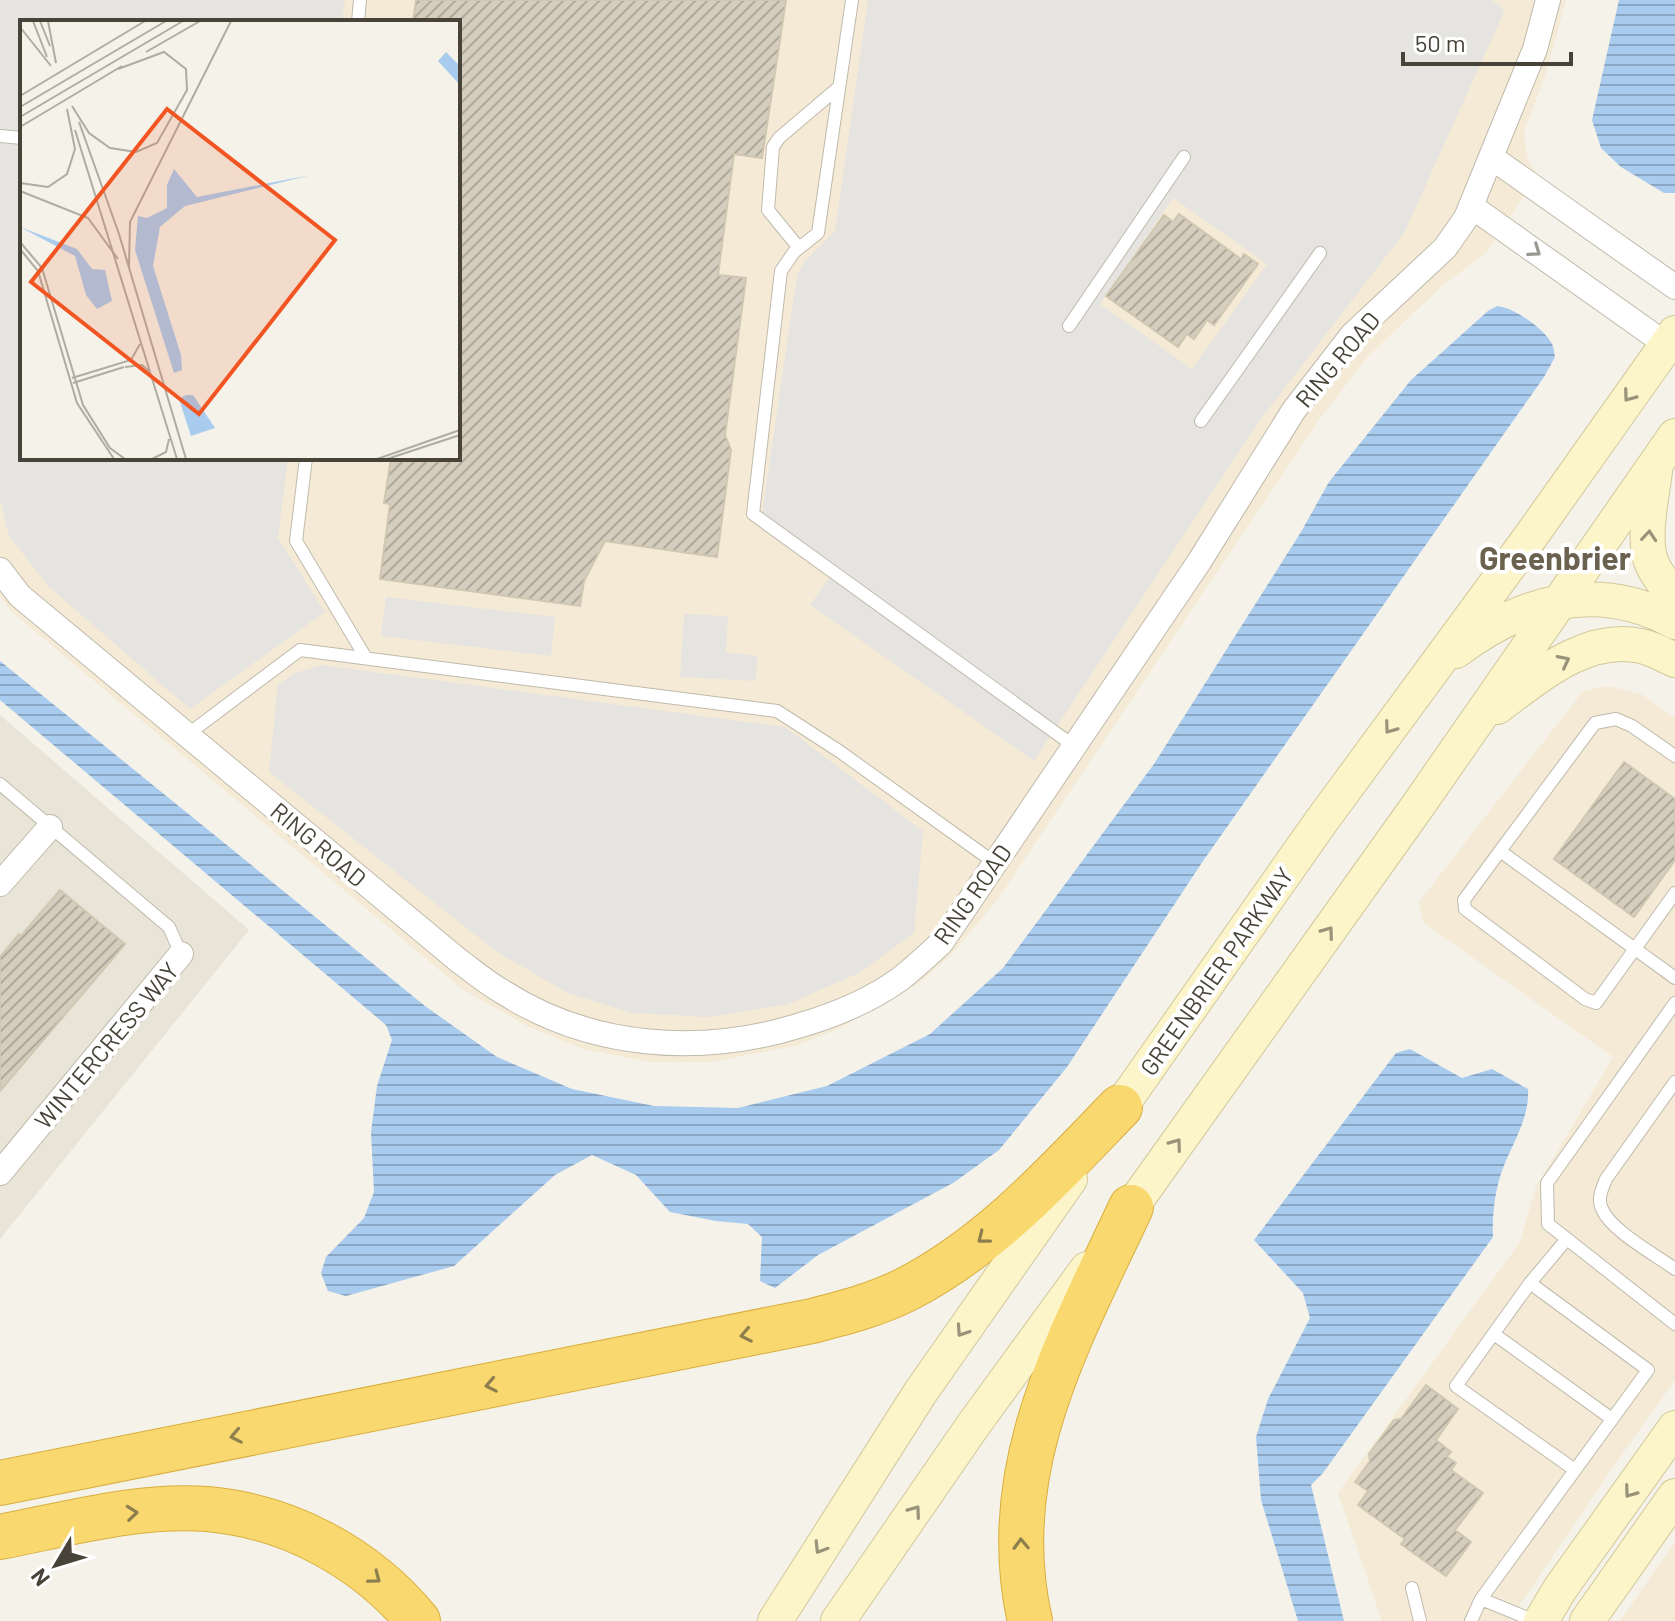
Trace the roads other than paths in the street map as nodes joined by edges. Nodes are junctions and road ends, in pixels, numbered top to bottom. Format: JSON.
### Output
{"nodes":[{"id":1,"x":360,"y":0,"type":"edge"},
{"id":2,"x":852,"y":0,"type":"edge"},
{"id":3,"x":1548,"y":0,"type":"edge"},
{"id":4,"x":358,"y":20,"type":"edge"},
{"id":5,"x":839,"y":87,"type":"junction"},
{"id":6,"x":0,"y":136,"type":"edge"},
{"id":7,"x":20,"y":138,"type":"edge"},
{"id":8,"x":1184,"y":157,"type":"dead end"},
{"id":9,"x":1491,"y":157,"type":"junction"},
{"id":10,"x":1471,"y":206,"type":"junction"},
{"id":11,"x":799,"y":248,"type":"junction"},
{"id":12,"x":1320,"y":253,"type":"dead end"},
{"id":13,"x":1675,"y":287,"type":"edge"},
{"id":14,"x":1069,"y":326,"type":"dead end"},
{"id":15,"x":1671,"y":339,"type":"edge"},
{"id":16,"x":1201,"y":421,"type":"dead end"},
{"id":17,"x":1675,"y":436,"type":"edge"},
{"id":18,"x":306,"y":460,"type":"edge"},
{"id":19,"x":1655,"y":467,"type":"junction"},
{"id":20,"x":0,"y":570,"type":"edge"},
{"id":21,"x":1675,"y":597,"type":"edge"},
{"id":22,"x":1562,"y":600,"type":"junction"},
{"id":23,"x":1675,"y":622,"type":"edge"},
{"id":24,"x":366,"y":658,"type":"junction"},
{"id":25,"x":1675,"y":660,"type":"edge"},
{"id":26,"x":1436,"y":665,"type":"junction"},
{"id":27,"x":1477,"y":721,"type":"junction"},
{"id":28,"x":187,"y":735,"type":"junction"},
{"id":29,"x":1074,"y":746,"type":"junction"},
{"id":30,"x":1675,"y":756,"type":"edge"},
{"id":31,"x":0,"y":784,"type":"edge"},
{"id":32,"x":50,"y":827,"type":"junction"},
{"id":33,"x":1500,"y":851,"type":"junction"},
{"id":34,"x":995,"y":863,"type":"junction"},
{"id":35,"x":1,"y":881,"type":"edge"},
{"id":36,"x":1675,"y":893,"type":"edge"},
{"id":37,"x":1635,"y":950,"type":"junction"},
{"id":38,"x":181,"y":954,"type":"joint"},
{"id":39,"x":1675,"y":978,"type":"edge"},
{"id":40,"x":1675,"y":1003,"type":"edge"},
{"id":41,"x":1675,"y":1082,"type":"edge"},
{"id":42,"x":1120,"y":1107,"type":"junction"},
{"id":43,"x":0,"y":1173,"type":"edge"},
{"id":44,"x":1131,"y":1207,"type":"junction"},
{"id":45,"x":1566,"y":1240,"type":"junction"},
{"id":46,"x":1675,"y":1269,"type":"edge"},
{"id":47,"x":1530,"y":1283,"type":"junction"},
{"id":48,"x":1675,"y":1323,"type":"edge"},
{"id":49,"x":1494,"y":1334,"type":"junction"},
{"id":50,"x":1612,"y":1419,"type":"junction"},
{"id":51,"x":1675,"y":1428,"type":"edge"},
{"id":52,"x":1575,"y":1470,"type":"junction"},
{"id":53,"x":0,"y":1483,"type":"edge"},
{"id":54,"x":1675,"y":1496,"type":"edge"},
{"id":55,"x":0,"y":1537,"type":"edge"},
{"id":56,"x":1412,"y":1588,"type":"dead end"},
{"id":57,"x":1481,"y":1599,"type":"junction"},
{"id":58,"x":418,"y":1621,"type":"edge"},
{"id":59,"x":775,"y":1621,"type":"edge"},
{"id":60,"x":838,"y":1621,"type":"edge"},
{"id":61,"x":1030,"y":1621,"type":"edge"},
{"id":62,"x":1420,"y":1621,"type":"edge"},
{"id":63,"x":1471,"y":1621,"type":"edge"},
{"id":64,"x":1538,"y":1621,"type":"edge"},
{"id":65,"x":1587,"y":1621,"type":"edge"}],
"edges":[{"from":1,"to":4,"type":"lane"},
{"from":2,"to":5,"type":"lane"},
{"from":3,"to":9,"type":"street","name":"RING ROAD"},
{"from":5,"to":11,"type":"lane"},
{"from":5,"to":11,"type":"lane"},
{"from":6,"to":7,"type":"lane"},
{"from":8,"to":14,"type":"lane"},
{"from":9,"to":10,"type":"street","name":"RING ROAD"},
{"from":9,"to":13,"type":"street"},
{"from":10,"to":15,"type":"street","one_way":true},
{"from":10,"to":29,"type":"street","name":"RING ROAD"},
{"from":11,"to":29,"type":"lane"},
{"from":12,"to":16,"type":"lane"},
{"from":15,"to":26,"type":"main road","name":"GREENBRIER PARKWAY","one_way":true},
{"from":17,"to":19,"type":"main road"},
{"from":18,"to":24,"type":"lane"},
{"from":21,"to":19,"type":"main road","one_way":true},
{"from":19,"to":22,"type":"main road"},
{"from":20,"to":28,"type":"street","name":"RING ROAD"},
{"from":22,"to":23,"type":"main road"},
{"from":22,"to":26,"type":"main road"},
{"from":22,"to":27,"type":"main road"},
{"from":24,"to":28,"type":"lane"},
{"from":24,"to":34,"type":"lane"},
{"from":27,"to":25,"type":"main road","one_way":true},
{"from":26,"to":42,"type":"main road","name":"GREENBRIER PARKWAY","one_way":true},
{"from":44,"to":27,"type":"main road","one_way":true},
{"from":28,"to":34,"type":"street","name":"RING ROAD"},
{"from":29,"to":34,"type":"street","name":"RING ROAD"},
{"from":30,"to":33,"type":"lane"},
{"from":31,"to":32,"type":"lane"},
{"from":32,"to":35,"type":"street"},
{"from":32,"to":38,"type":"lane"},
{"from":33,"to":37,"type":"lane"},
{"from":33,"to":37,"type":"lane"},
{"from":36,"to":37,"type":"lane"},
{"from":37,"to":39,"type":"lane"},
{"from":38,"to":43,"type":"street","name":"WINTERCRESS WAY"},
{"from":40,"to":45,"type":"lane"},
{"from":41,"to":46,"type":"lane"},
{"from":42,"to":53,"type":"highway","one_way":true},
{"from":42,"to":59,"type":"main road","name":"GREENBRIER PARKWAY","one_way":true},
{"from":60,"to":44,"type":"main road","one_way":true},
{"from":61,"to":44,"type":"highway","one_way":true},
{"from":45,"to":47,"type":"lane"},
{"from":45,"to":48,"type":"lane"},
{"from":47,"to":49,"type":"lane"},
{"from":47,"to":50,"type":"lane"},
{"from":49,"to":50,"type":"lane"},
{"from":49,"to":52,"type":"lane"},
{"from":50,"to":52,"type":"lane"},
{"from":51,"to":64,"type":"main road","one_way":true},
{"from":52,"to":57,"type":"lane"},
{"from":54,"to":65,"type":"main road"},
{"from":55,"to":58,"type":"highway","one_way":true},
{"from":56,"to":62,"type":"lane"},
{"from":57,"to":63,"type":"lane"},
{"from":57,"to":64,"type":"lane"}]}
